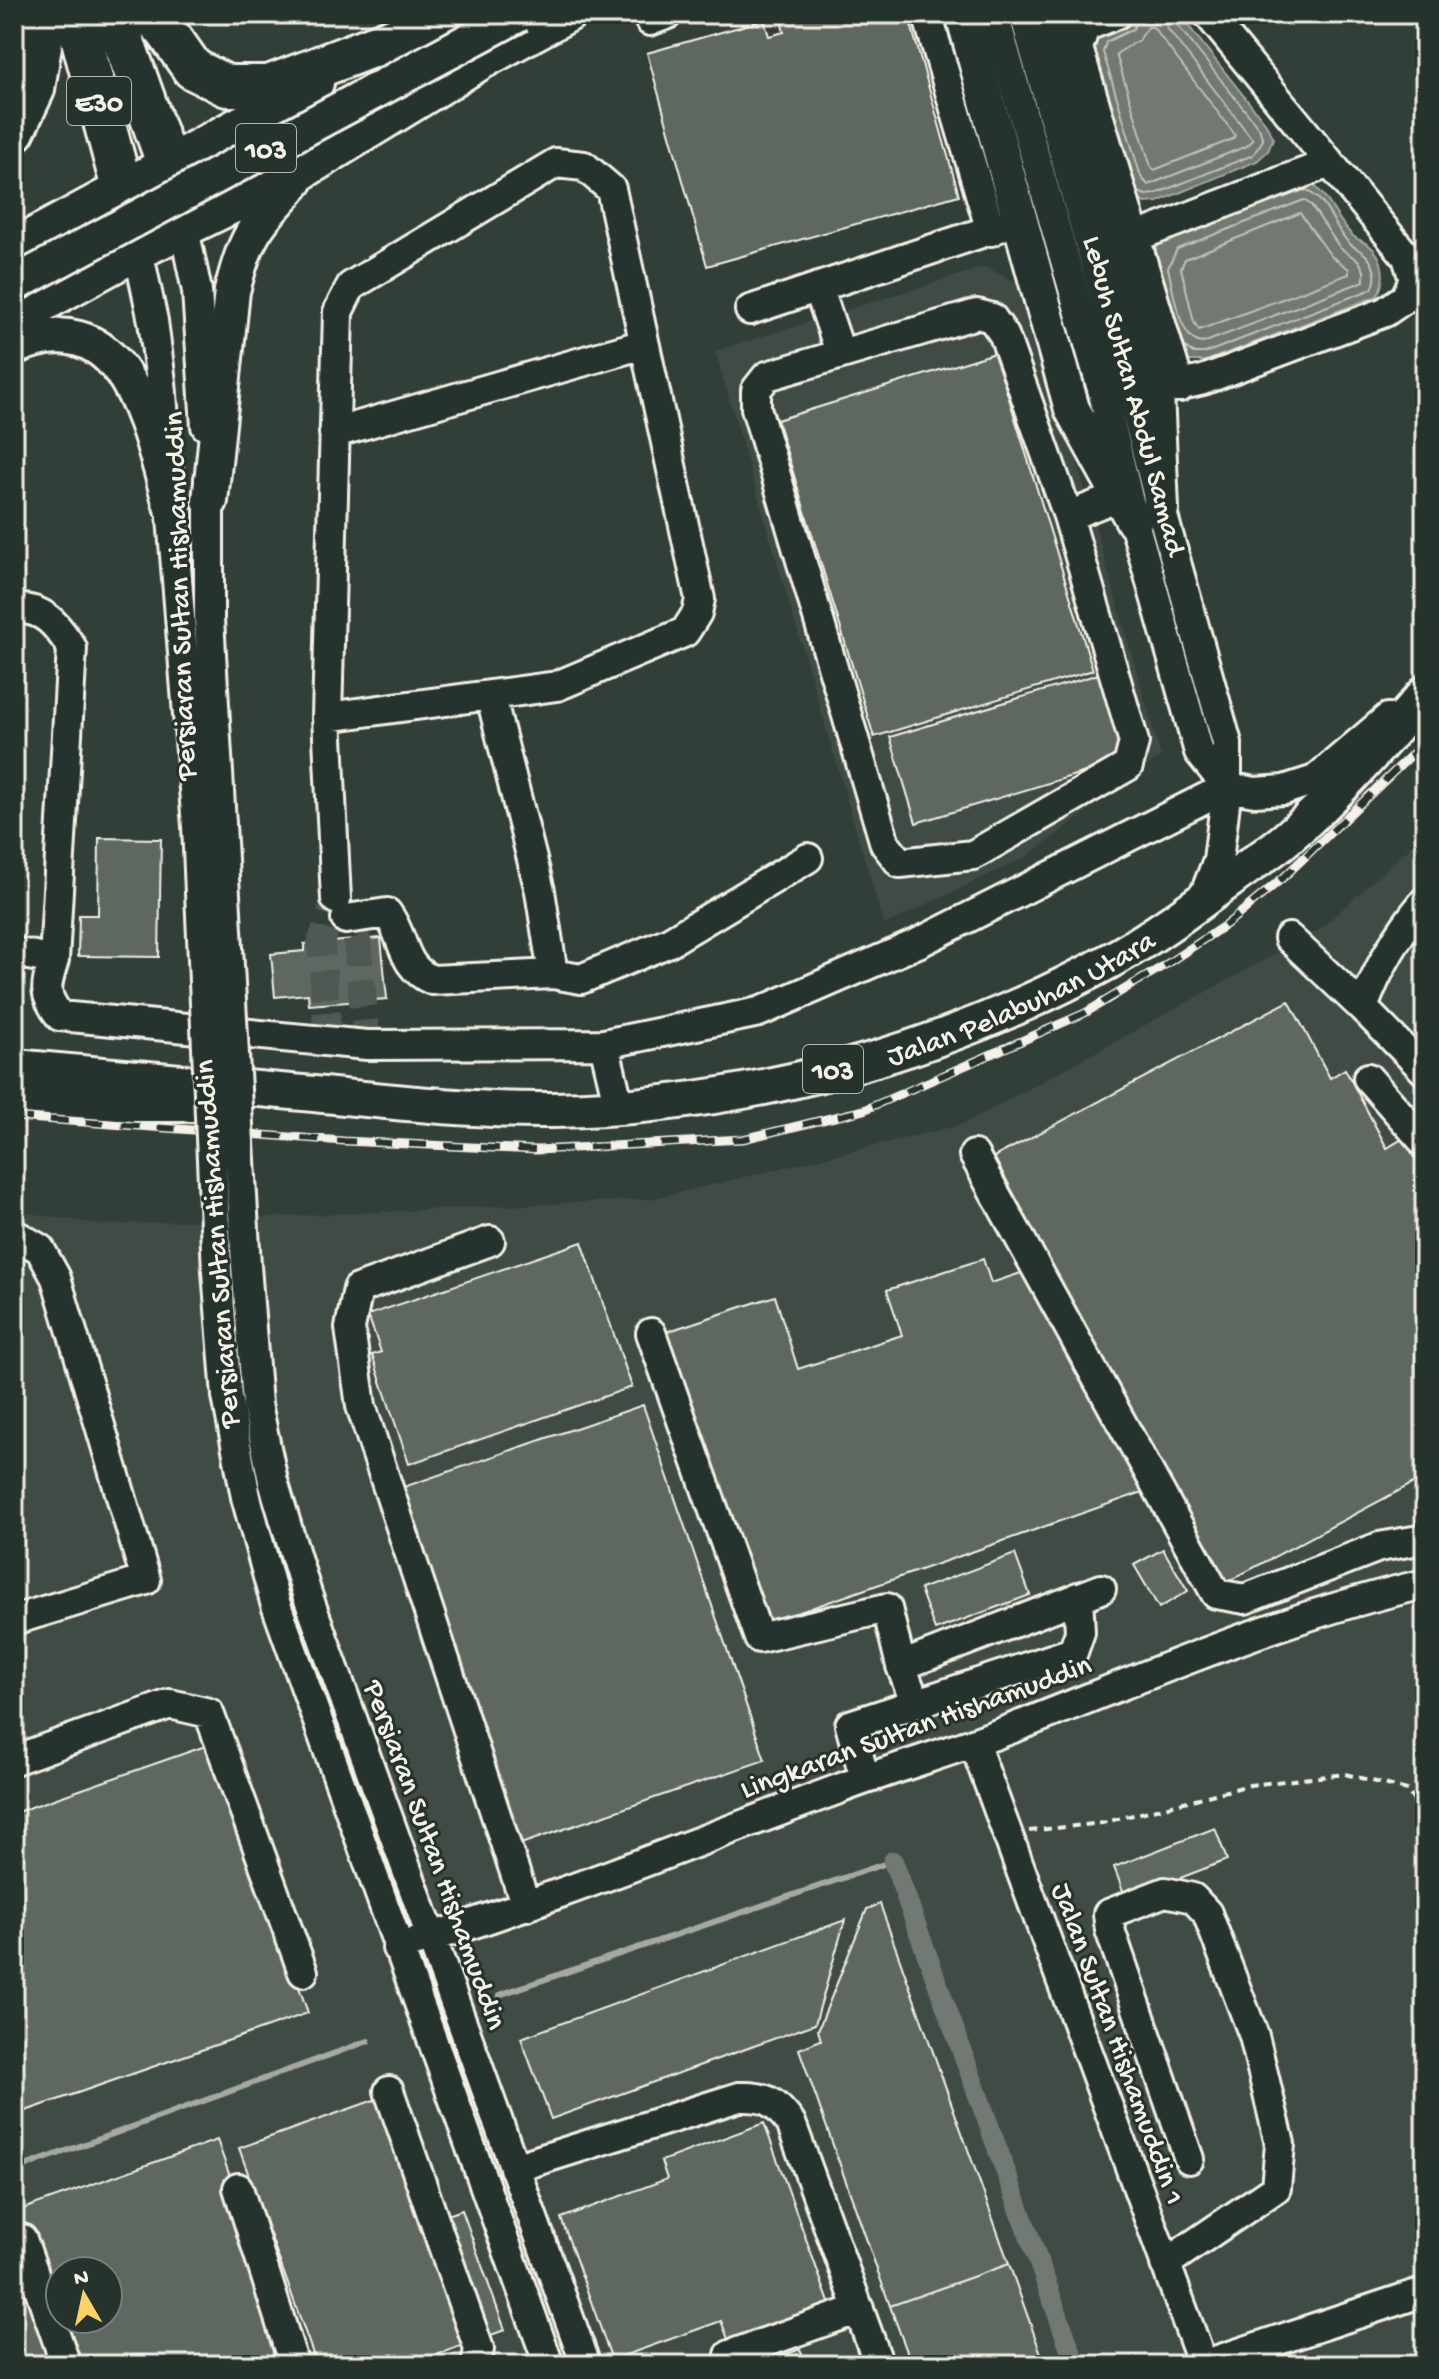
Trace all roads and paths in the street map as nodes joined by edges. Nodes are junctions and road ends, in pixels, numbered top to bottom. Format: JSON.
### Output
{"nodes":[{"id":1,"x":46,"y":14,"type":"edge"},
{"id":2,"x":75,"y":14,"type":"edge"},
{"id":3,"x":114,"y":14,"type":"edge"},
{"id":4,"x":151,"y":14,"type":"edge"},
{"id":5,"x":447,"y":14,"type":"edge"},
{"id":6,"x":519,"y":14,"type":"edge"},
{"id":7,"x":569,"y":14,"type":"edge"},
{"id":8,"x":927,"y":14,"type":"edge"},
{"id":9,"x":963,"y":14,"type":"edge"},
{"id":10,"x":994,"y":14,"type":"edge"},
{"id":11,"x":1024,"y":14,"type":"edge"},
{"id":12,"x":1052,"y":14,"type":"edge"},
{"id":13,"x":1117,"y":14,"type":"edge"},
{"id":14,"x":1208,"y":14,"type":"edge"},
{"id":15,"x":408,"y":33,"type":"junction"},
{"id":16,"x":14,"y":131,"type":"edge"},
{"id":17,"x":167,"y":163,"type":"junction"},
{"id":18,"x":1329,"y":163,"type":"junction"},
{"id":19,"x":304,"y":171,"type":"junction"},
{"id":20,"x":122,"y":188,"type":"junction"},
{"id":21,"x":1006,"y":225,"type":"junction"},
{"id":22,"x":185,"y":228,"type":"junction"},
{"id":23,"x":1136,"y":237,"type":"junction"},
{"id":24,"x":14,"y":246,"type":"edge"},
{"id":25,"x":140,"y":251,"type":"junction"},
{"id":26,"x":14,"y":284,"type":"edge"},
{"id":27,"x":818,"y":287,"type":"junction"},
{"id":28,"x":65,"y":292,"type":"junction"},
{"id":29,"x":750,"y":310,"type":"dead end"},
{"id":30,"x":14,"y":320,"type":"edge"},
{"id":31,"x":14,"y":329,"type":"edge"},
{"id":32,"x":644,"y":344,"type":"junction"},
{"id":33,"x":14,"y":347,"type":"edge"},
{"id":34,"x":840,"y":352,"type":"junction"},
{"id":35,"x":1141,"y":387,"type":"junction"},
{"id":36,"x":334,"y":433,"type":"junction"},
{"id":37,"x":210,"y":501,"type":"junction"},
{"id":38,"x":171,"y":505,"type":"junction"},
{"id":39,"x":1138,"y":509,"type":"junction"},
{"id":40,"x":1068,"y":516,"type":"junction"},
{"id":41,"x":14,"y":609,"type":"edge"},
{"id":42,"x":1425,"y":687,"type":"edge"},
{"id":43,"x":1425,"y":694,"type":"edge"},
{"id":44,"x":491,"y":697,"type":"junction"},
{"id":45,"x":327,"y":717,"type":"junction"},
{"id":46,"x":1227,"y":787,"type":"junction"},
{"id":47,"x":209,"y":825,"type":"junction"},
{"id":48,"x":808,"y":858,"type":"dead end"},
{"id":49,"x":1202,"y":901,"type":"junction"},
{"id":50,"x":1425,"y":901,"type":"edge"},
{"id":51,"x":1289,"y":938,"type":"dead end"},
{"id":52,"x":14,"y":952,"type":"edge"},
{"id":53,"x":54,"y":960,"type":"junction"},
{"id":54,"x":553,"y":974,"type":"junction"},
{"id":55,"x":1363,"y":1008,"type":"junction"},
{"id":56,"x":604,"y":1044,"type":"junction"},
{"id":57,"x":14,"y":1067,"type":"edge"},
{"id":58,"x":1425,"y":1071,"type":"edge"},
{"id":59,"x":1368,"y":1078,"type":"dead end"},
{"id":60,"x":14,"y":1097,"type":"edge"},
{"id":61,"x":429,"y":1105,"type":"junction"},
{"id":62,"x":619,"y":1107,"type":"junction"},
{"id":63,"x":1425,"y":1143,"type":"edge"},
{"id":64,"x":974,"y":1155,"type":"dead end"},
{"id":65,"x":14,"y":1234,"type":"edge"},
{"id":66,"x":490,"y":1241,"type":"dead end"},
{"id":67,"x":651,"y":1333,"type":"dead end"},
{"id":68,"x":1425,"y":1539,"type":"edge"},
{"id":69,"x":1425,"y":1584,"type":"edge"},
{"id":70,"x":14,"y":1620,"type":"edge"},
{"id":71,"x":901,"y":1666,"type":"junction"},
{"id":72,"x":915,"y":1702,"type":"junction"},
{"id":73,"x":974,"y":1743,"type":"junction"},
{"id":74,"x":14,"y":1760,"type":"edge"},
{"id":75,"x":865,"y":1779,"type":"junction"},
{"id":76,"x":1425,"y":1818,"type":"edge"},
{"id":77,"x":1007,"y":1834,"type":"junction"},
{"id":78,"x":526,"y":1906,"type":"junction"},
{"id":79,"x":430,"y":1937,"type":"junction"},
{"id":80,"x":397,"y":1948,"type":"junction"},
{"id":81,"x":303,"y":1972,"type":"dead end"},
{"id":82,"x":389,"y":2091,"type":"dead end"},
{"id":83,"x":1189,"y":2159,"type":"dead end"},
{"id":84,"x":514,"y":2168,"type":"junction"},
{"id":85,"x":238,"y":2188,"type":"dead end"},
{"id":86,"x":22,"y":2239,"type":"dead end"},
{"id":87,"x":1165,"y":2264,"type":"junction"},
{"id":88,"x":1414,"y":2295,"type":"dead end"},
{"id":89,"x":859,"y":2309,"type":"junction"},
{"id":90,"x":730,"y":2355,"type":"dead end"},
{"id":91,"x":66,"y":2365,"type":"edge"},
{"id":92,"x":294,"y":2365,"type":"edge"},
{"id":93,"x":476,"y":2365,"type":"edge"},
{"id":94,"x":549,"y":2365,"type":"edge"},
{"id":95,"x":586,"y":2365,"type":"edge"},
{"id":96,"x":879,"y":2365,"type":"edge"},
{"id":97,"x":1203,"y":2365,"type":"edge"}],
"edges":[{"from":1,"to":16,"type":"highway"},
{"from":2,"to":20,"type":"highway","number":"E30"},
{"from":3,"to":17,"type":"highway","number":"E30"},
{"from":4,"to":15,"type":"highway"},
{"from":5,"to":15,"type":"main road"},
{"from":6,"to":26,"type":"main road","number":"103","bridge":true},
{"from":7,"to":19,"type":"main road"},
{"from":8,"to":21,"type":"street"},
{"from":9,"to":21,"type":"main road"},
{"from":10,"to":35,"type":"street","name":"Lebuh Sultan Abdul Samad"},
{"from":11,"to":35,"type":"street","name":"Lebuh Sultan Abdul Samad"},
{"from":12,"to":35,"type":"main road"},
{"from":13,"to":23,"type":"street"},
{"from":14,"to":18,"type":"street"},
{"from":15,"to":17,"type":"main road"},
{"from":17,"to":20,"type":"main road"},
{"from":17,"to":22,"type":"street","name":"Persiaran Sultan Hishamuddin"},
{"from":18,"to":23,"type":"street"},
{"from":18,"to":35,"type":"street"},
{"from":19,"to":22,"type":"main road"},
{"from":19,"to":37,"type":"main road"},
{"from":20,"to":24,"type":"main road"},
{"from":20,"to":25,"type":"street","name":"Persiaran Sultan Hishamuddin"},
{"from":21,"to":27,"type":"street"},
{"from":21,"to":39,"type":"main road"},
{"from":22,"to":25,"type":"main road"},
{"from":22,"to":37,"type":"street","name":"Persiaran Sultan Hishamuddin"},
{"from":23,"to":35,"type":"street"},
{"from":25,"to":28,"type":"main road"},
{"from":25,"to":38,"type":"street","name":"Persiaran Sultan Hishamuddin"},
{"from":27,"to":29,"type":"street"},
{"from":27,"to":34,"type":"street"},
{"from":28,"to":30,"type":"main road"},
{"from":28,"to":31,"type":"main road"},
{"from":32,"to":36,"type":"street"},
{"from":32,"to":36,"type":"street"},
{"from":32,"to":44,"type":"street"},
{"from":33,"to":38,"type":"main road"},
{"from":34,"to":40,"type":"street"},
{"from":34,"to":40,"type":"street"},
{"from":35,"to":39,"type":"main road"},
{"from":35,"to":39,"type":"street","name":"Lebuh Sultan Abdul Samad"},
{"from":36,"to":45,"type":"street"},
{"from":37,"to":47,"type":"street","name":"Persiaran Sultan Hishamuddin"},
{"from":38,"to":47,"type":"street","name":"Persiaran Sultan Hishamuddin"},
{"from":39,"to":40,"type":"street"},
{"from":39,"to":46,"type":"street","name":"Lebuh Sultan Abdul Samad"},
{"from":41,"to":53,"type":"street"},
{"from":42,"to":46,"type":"street"},
{"from":43,"to":49,"type":"main road","name":"Jalan Pelabuhan Utara","number":"103"},
{"from":44,"to":45,"type":"street"},
{"from":44,"to":54,"type":"street"},
{"from":45,"to":54,"type":"street"},
{"from":46,"to":49,"type":"street"},
{"from":46,"to":56,"type":"street"},
{"from":47,"to":79,"type":"street","name":"Persiaran Sultan Hishamuddin","bridge":true},
{"from":47,"to":80,"type":"street","name":"Persiaran Sultan Hishamuddin","bridge":true},
{"from":48,"to":54,"type":"street"},
{"from":49,"to":62,"type":"main road","name":"Jalan Pelabuhan Utara","number":"103"},
{"from":50,"to":55,"type":"street"},
{"from":51,"to":55,"type":"street"},
{"from":52,"to":53,"type":"street"},
{"from":53,"to":56,"type":"street"},
{"from":55,"to":58,"type":"street"},
{"from":56,"to":62,"type":"street"},
{"from":57,"to":61,"type":"main road"},
{"from":59,"to":63,"type":"street"},
{"from":60,"to":61,"type":"main road","number":"103"},
{"from":61,"to":62,"type":"main road","name":"Jalan Pelabuhan Utara","number":"103"},
{"from":64,"to":68,"type":"street"},
{"from":65,"to":70,"type":"street"},
{"from":66,"to":78,"type":"street"},
{"from":67,"to":71,"type":"street"},
{"from":69,"to":73,"type":"street","name":"Lingkaran Sultan Hishamuddin"},
{"from":71,"to":72,"type":"street"},
{"from":71,"to":72,"type":"street"},
{"from":72,"to":75,"type":"street"},
{"from":73,"to":75,"type":"street","name":"Lingkaran Sultan Hishamuddin"},
{"from":73,"to":77,"type":"street","name":"Jalan Sultan Hishamuddin 1"},
{"from":74,"to":81,"type":"street"},
{"from":75,"to":78,"type":"street","name":"Lingkaran Sultan Hishamuddin"},
{"from":76,"to":77,"type":"path"},
{"from":77,"to":87,"type":"street","name":"Jalan Sultan Hishamuddin 1"},
{"from":78,"to":79,"type":"street","name":"Lingkaran Sultan Hishamuddin"},
{"from":79,"to":80,"type":"street","name":"Lingkaran Sultan Hishamuddin"},
{"from":79,"to":84,"type":"street","name":"Persiaran Sultan Hishamuddin"},
{"from":80,"to":94,"type":"street","name":"Persiaran Sultan Hishamuddin"},
{"from":82,"to":93,"type":"street"},
{"from":83,"to":87,"type":"street"},
{"from":84,"to":89,"type":"street"},
{"from":84,"to":95,"type":"street","name":"Persiaran Sultan Hishamuddin"},
{"from":85,"to":92,"type":"street"},
{"from":86,"to":91,"type":"street"},
{"from":87,"to":97,"type":"street","name":"Jalan Sultan Hishamuddin 1"},
{"from":88,"to":97,"type":"street"},
{"from":89,"to":90,"type":"street"},
{"from":89,"to":96,"type":"street"}]}
